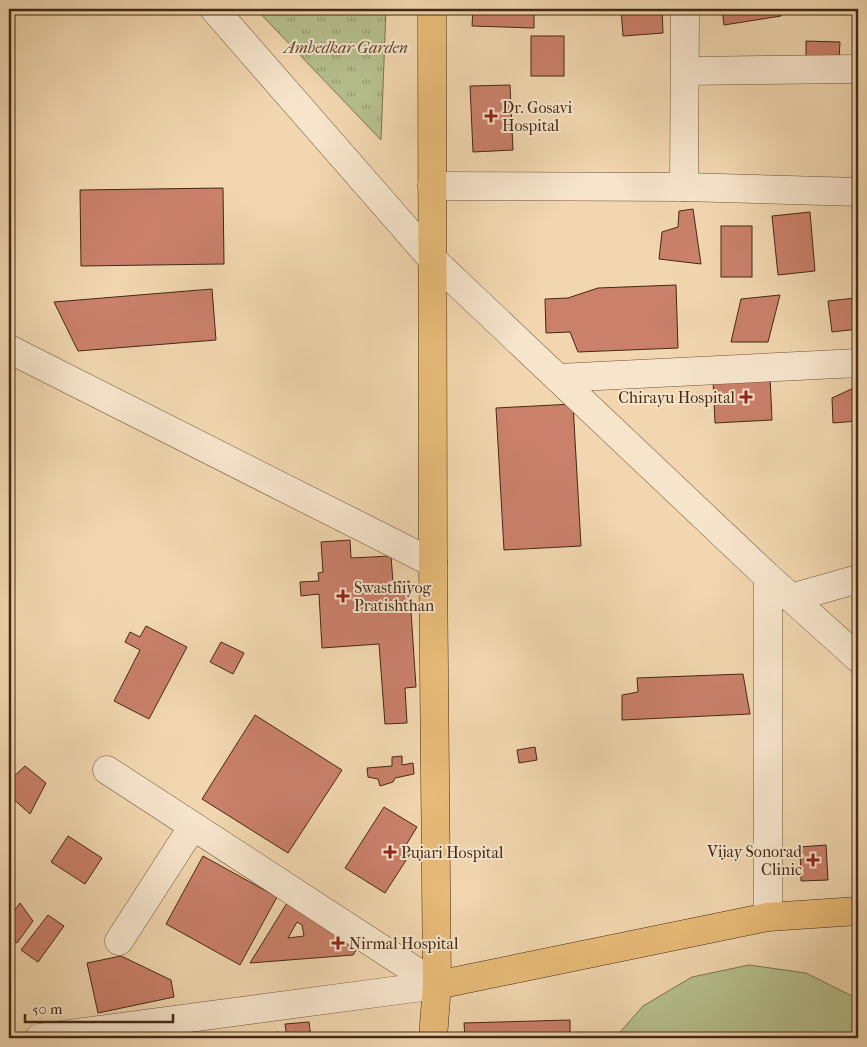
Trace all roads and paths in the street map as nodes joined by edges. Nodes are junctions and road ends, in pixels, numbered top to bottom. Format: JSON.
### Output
{"nodes":[{"id":1,"x":214,"y":9,"type":"edge"},
{"id":2,"x":432,"y":9,"type":"edge"},
{"id":3,"x":685,"y":9,"type":"edge"},
{"id":4,"x":858,"y":69,"type":"edge"},
{"id":5,"x":685,"y":71,"type":"junction"},
{"id":6,"x":432,"y":186,"type":"junction"},
{"id":7,"x":684,"y":187,"type":"junction"},
{"id":8,"x":858,"y":192,"type":"edge"},
{"id":9,"x":433,"y":260,"type":"junction"},
{"id":10,"x":9,"y":349,"type":"edge"},
{"id":11,"x":858,"y":363,"type":"edge"},
{"id":12,"x":558,"y":378,"type":"junction"},
{"id":13,"x":433,"y":563,"type":"junction"},
{"id":14,"x":768,"y":577,"type":"junction"},
{"id":15,"x":858,"y":579,"type":"edge"},
{"id":16,"x":790,"y":598,"type":"junction"},
{"id":17,"x":858,"y":658,"type":"edge"},
{"id":18,"x":107,"y":770,"type":"dead end"},
{"id":19,"x":193,"y":826,"type":"junction"},
{"id":20,"x":858,"y":911,"type":"edge"},
{"id":21,"x":768,"y":917,"type":"junction"},
{"id":22,"x":119,"y":941,"type":"dead end"},
{"id":23,"x":437,"y":985,"type":"junction"},
{"id":24,"x":40,"y":1038,"type":"edge"},
{"id":25,"x":433,"y":1038,"type":"edge"}],
"edges":[{"from":1,"to":9,"type":"street"},
{"from":2,"to":6,"type":"main road"},
{"from":3,"to":5,"type":"street"},
{"from":4,"to":5,"type":"street"},
{"from":5,"to":7,"type":"street"},
{"from":6,"to":7,"type":"street"},
{"from":6,"to":9,"type":"main road"},
{"from":7,"to":8,"type":"street"},
{"from":9,"to":12,"type":"street"},
{"from":9,"to":13,"type":"main road"},
{"from":10,"to":13,"type":"street"},
{"from":11,"to":12,"type":"street"},
{"from":12,"to":14,"type":"street"},
{"from":13,"to":23,"type":"main road"},
{"from":14,"to":16,"type":"street"},
{"from":14,"to":21,"type":"street"},
{"from":15,"to":16,"type":"street"},
{"from":16,"to":17,"type":"street"},
{"from":18,"to":19,"type":"street"},
{"from":19,"to":22,"type":"street"},
{"from":19,"to":23,"type":"street"},
{"from":20,"to":21,"type":"main road"},
{"from":21,"to":23,"type":"main road"},
{"from":23,"to":24,"type":"street"},
{"from":23,"to":25,"type":"main road"}]}
